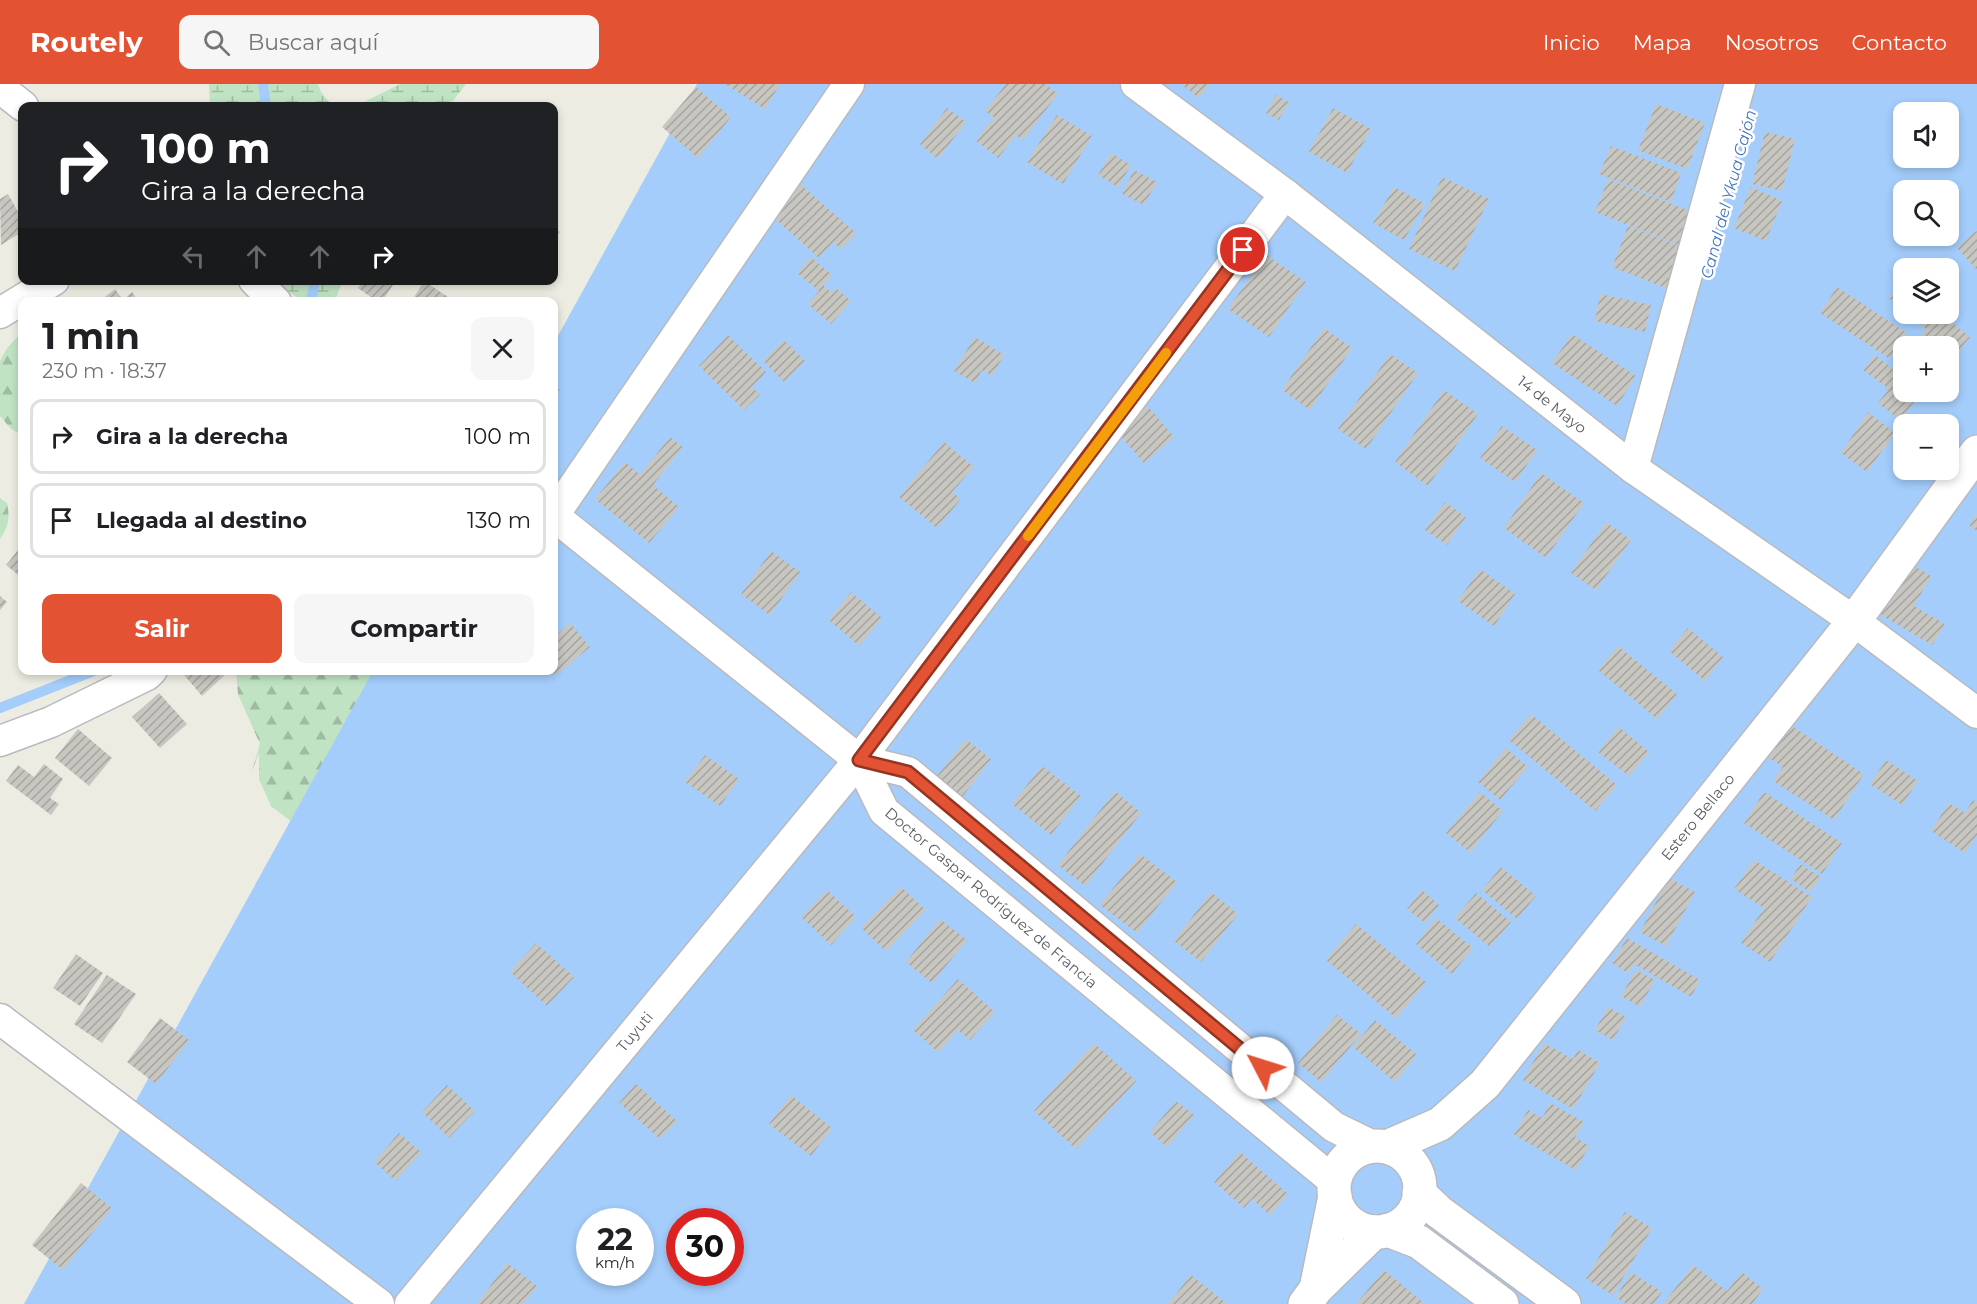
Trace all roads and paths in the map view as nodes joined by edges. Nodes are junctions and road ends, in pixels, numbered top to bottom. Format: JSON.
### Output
{"nodes":[{"id":1,"x":849,"y":84,"type":"edge"},
{"id":2,"x":1136,"y":84,"type":"edge"},
{"id":3,"x":1740,"y":84,"type":"edge"},
{"id":4,"x":0,"y":88,"type":"edge"},
{"id":5,"x":18,"y":102,"type":"edge"},
{"id":6,"x":1285,"y":194,"type":"junction"},
{"id":7,"x":46,"y":285,"type":"edge"},
{"id":8,"x":259,"y":285,"type":"edge"},
{"id":9,"x":26,"y":297,"type":"edge"},
{"id":10,"x":271,"y":297,"type":"edge"},
{"id":11,"x":18,"y":302,"type":"edge"},
{"id":12,"x":0,"y":313,"type":"edge"},
{"id":13,"x":1977,"y":452,"type":"edge"},
{"id":14,"x":1633,"y":468,"type":"junction"},
{"id":15,"x":558,"y":509,"type":"edge"},
{"id":16,"x":558,"y":518,"type":"edge"},
{"id":17,"x":1854,"y":621,"type":"junction"},
{"id":18,"x":147,"y":675,"type":"edge"},
{"id":19,"x":1977,"y":712,"type":"edge"},
{"id":20,"x":0,"y":741,"type":"edge"},
{"id":21,"x":859,"y":760,"type":"junction"},
{"id":22,"x":0,"y":1019,"type":"edge"},
{"id":23,"x":1440,"y":1124,"type":"junction"},
{"id":24,"x":1380,"y":1146,"type":"junction"},
{"id":25,"x":1418,"y":1183,"type":"junction"},
{"id":26,"x":1335,"y":1189,"type":"junction"},
{"id":27,"x":1381,"y":1231,"type":"junction"},
{"id":28,"x":1311,"y":1296,"type":"edge"},
{"id":29,"x":379,"y":1304,"type":"edge"},
{"id":30,"x":410,"y":1304,"type":"edge"},
{"id":31,"x":1502,"y":1304,"type":"edge"},
{"id":32,"x":1564,"y":1304,"type":"edge"}],
"edges":[{"from":1,"to":15,"type":"street"},
{"from":2,"to":6,"type":"street","name":"14 de Mayo"},
{"from":3,"to":14,"type":"street"},
{"from":4,"to":5,"type":"street"},
{"from":6,"to":14,"type":"street","name":"14 de Mayo"},
{"from":6,"to":21,"type":"street","name":"Tuyuti"},
{"from":7,"to":9,"type":"street"},
{"from":8,"to":10,"type":"street"},
{"from":11,"to":12,"type":"street"},
{"from":13,"to":17,"type":"street","name":"Estero Bellaco"},
{"from":14,"to":17,"type":"street","name":"14 de Mayo"},
{"from":16,"to":21,"type":"street"},
{"from":17,"to":19,"type":"street","name":"14 de Mayo"},
{"from":17,"to":23,"type":"street","name":"Estero Bellaco"},
{"from":18,"to":20,"type":"street"},
{"from":21,"to":24,"type":"street"},
{"from":21,"to":26,"type":"street","name":"Doctor Gaspar Rodríguez de Francia"},
{"from":21,"to":30,"type":"street","name":"Tuyuti"},
{"from":22,"to":29,"type":"street"},
{"from":23,"to":24,"type":"street","name":"Estero Bellaco"},
{"from":23,"to":25,"type":"street"},
{"from":24,"to":25,"type":"street"},
{"from":24,"to":26,"type":"street"},
{"from":25,"to":27,"type":"street"},
{"from":25,"to":32,"type":"street"},
{"from":26,"to":27,"type":"street"},
{"from":26,"to":28,"type":"street"},
{"from":27,"to":28,"type":"street"},
{"from":27,"to":31,"type":"street"}]}
